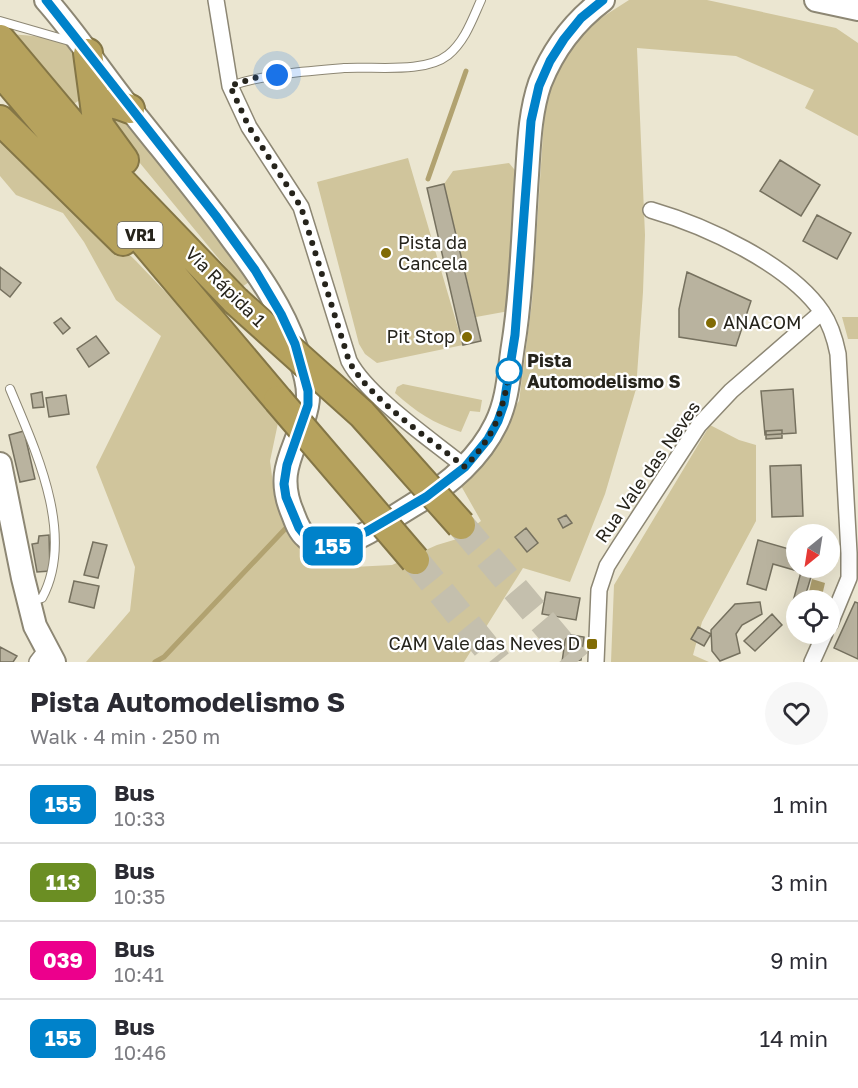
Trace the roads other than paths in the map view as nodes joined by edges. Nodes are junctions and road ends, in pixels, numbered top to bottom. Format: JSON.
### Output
{"nodes":[{"id":1,"x":46,"y":0,"type":"edge"},
{"id":2,"x":216,"y":0,"type":"edge"},
{"id":3,"x":481,"y":0,"type":"edge"},
{"id":4,"x":603,"y":0,"type":"edge"},
{"id":5,"x":816,"y":0,"type":"edge"},
{"id":6,"x":858,"y":9,"type":"edge"},
{"id":7,"x":0,"y":21,"type":"edge"},
{"id":8,"x":0,"y":39,"type":"edge"},
{"id":9,"x":85,"y":49,"type":"junction"},
{"id":10,"x":0,"y":71,"type":"edge"},
{"id":11,"x":230,"y":86,"type":"junction"},
{"id":12,"x":130,"y":109,"type":"junction"},
{"id":13,"x":96,"y":113,"type":"junction"},
{"id":14,"x":0,"y":120,"type":"edge"},
{"id":15,"x":651,"y":210,"type":"dead end"},
{"id":16,"x":231,"y":296,"type":"junction"},
{"id":17,"x":822,"y":312,"type":"junction"},
{"id":18,"x":221,"y":331,"type":"junction"},
{"id":19,"x":10,"y":389,"type":"dead end"},
{"id":20,"x":0,"y":464,"type":"edge"},
{"id":21,"x":465,"y":467,"type":"junction"},
{"id":22,"x":460,"y":525,"type":"tunnel mouth"},
{"id":23,"x":415,"y":560,"type":"tunnel mouth"},
{"id":24,"x":840,"y":600,"type":"edge"},
{"id":25,"x":29,"y":601,"type":"junction"},
{"id":26,"x":820,"y":644,"type":"edge"},
{"id":27,"x":46,"y":658,"type":"edge"},
{"id":28,"x":596,"y":662,"type":"edge"},
{"id":29,"x":812,"y":662,"type":"edge"}],
"edges":[{"from":1,"to":9,"type":"main road"},
{"from":2,"to":11,"type":"street"},
{"from":3,"to":11,"type":"lane"},
{"from":4,"to":21,"type":"main road"},
{"from":5,"to":6,"type":"main road"},
{"from":7,"to":9,"type":"lane"},
{"from":8,"to":16,"type":"highway","name":"Via Rápida 1","number":"VR1"},
{"from":9,"to":12,"type":"main road"},
{"from":9,"to":13,"type":"highway"},
{"from":10,"to":18,"type":"highway","name":"Via Rápida 1","number":"VR1"},
{"from":11,"to":21,"type":"street"},
{"from":12,"to":13,"type":"highway"},
{"from":12,"to":21,"type":"main road"},
{"from":13,"to":16,"type":"highway"},
{"from":14,"to":18,"type":"highway"},
{"from":15,"to":17,"type":"street"},
{"from":16,"to":22,"type":"highway","name":"Via Rápida 1","number":"VR1","bridge":true},
{"from":17,"to":24,"type":"street"},
{"from":17,"to":28,"type":"street","name":"Rua Vale das Neves"},
{"from":18,"to":23,"type":"highway","name":"Via Rápida 1","number":"VR1","bridge":true},
{"from":19,"to":25,"type":"lane"},
{"from":20,"to":25,"type":"main road"},
{"from":25,"to":27,"type":"main road"},
{"from":26,"to":29,"type":"street"}]}
